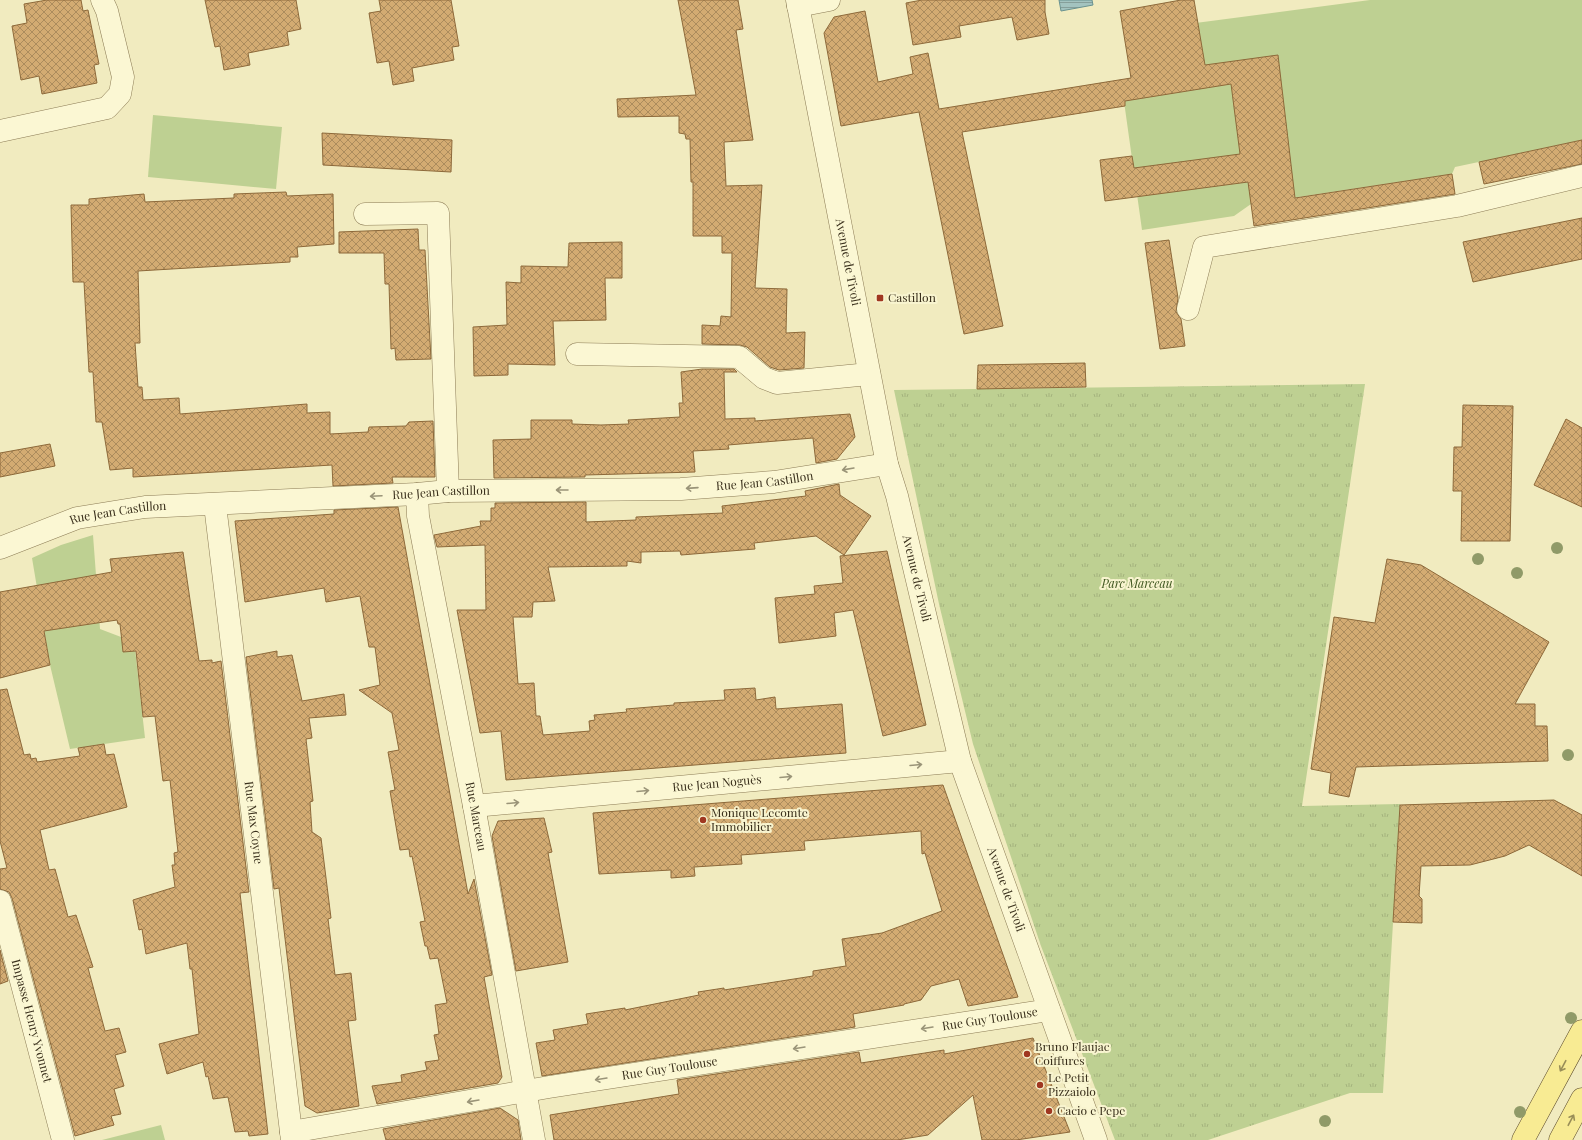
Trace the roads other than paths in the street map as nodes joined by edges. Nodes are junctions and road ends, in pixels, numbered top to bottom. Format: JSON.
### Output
{"nodes":[{"id":1,"x":102,"y":0,"type":"edge"},
{"id":2,"x":829,"y":0,"type":"edge"},
{"id":3,"x":797,"y":2,"type":"edge"},
{"id":4,"x":0,"y":131,"type":"edge"},
{"id":5,"x":1582,"y":176,"type":"edge"},
{"id":6,"x":365,"y":214,"type":"dead end"},
{"id":7,"x":1188,"y":308,"type":"dead end"},
{"id":8,"x":577,"y":354,"type":"dead end"},
{"id":9,"x":869,"y":374,"type":"junction"},
{"id":10,"x":887,"y":464,"type":"junction"},
{"id":11,"x":448,"y":491,"type":"junction"},
{"id":12,"x":417,"y":494,"type":"junction"},
{"id":13,"x":215,"y":505,"type":"junction"},
{"id":14,"x":0,"y":548,"type":"edge"},
{"id":15,"x":960,"y":761,"type":"junction"},
{"id":16,"x":474,"y":806,"type":"junction"},
{"id":17,"x":0,"y":901,"type":"edge"},
{"id":18,"x":1048,"y":1010,"type":"junction"},
{"id":19,"x":1582,"y":1031,"type":"edge"},
{"id":20,"x":525,"y":1091,"type":"junction"},
{"id":21,"x":1582,"y":1099,"type":"edge"},
{"id":22,"x":292,"y":1136,"type":"edge"},
{"id":23,"x":63,"y":1140,"type":"edge"},
{"id":24,"x":534,"y":1140,"type":"edge"},
{"id":25,"x":1096,"y":1140,"type":"edge"},
{"id":26,"x":1523,"y":1140,"type":"edge"},
{"id":27,"x":1560,"y":1140,"type":"edge"}],
"edges":[{"from":1,"to":4,"type":"street"},
{"from":2,"to":3,"type":"street"},
{"from":3,"to":9,"type":"street","name":"Avenue de Tivoli"},
{"from":5,"to":7,"type":"street"},
{"from":6,"to":11,"type":"street"},
{"from":8,"to":9,"type":"street"},
{"from":9,"to":10,"type":"street","name":"Avenue de Tivoli"},
{"from":10,"to":11,"type":"street","name":"Rue Jean Castillon","one_way":true},
{"from":10,"to":15,"type":"street","name":"Avenue de Tivoli"},
{"from":11,"to":12,"type":"street","name":"Rue Jean Castillon"},
{"from":12,"to":13,"type":"street","name":"Rue Jean Castillon","one_way":true},
{"from":12,"to":16,"type":"street","name":"Rue Marceau"},
{"from":13,"to":14,"type":"street","name":"Rue Jean Castillon"},
{"from":13,"to":22,"type":"street","name":"Rue Max Coyne"},
{"from":16,"to":15,"type":"street","name":"Rue Jean Noguès","one_way":true},
{"from":15,"to":18,"type":"street","name":"Avenue de Tivoli"},
{"from":16,"to":20,"type":"street","name":"Rue Marceau"},
{"from":17,"to":23,"type":"street","name":"Impasse Henry Yvonnet"},
{"from":18,"to":20,"type":"street","name":"Rue Guy Toulouse","one_way":true},
{"from":18,"to":25,"type":"street","name":"Avenue de Tivoli"},
{"from":19,"to":26,"type":"main road","one_way":true},
{"from":20,"to":22,"type":"street","name":"Rue Guy Toulouse","one_way":true},
{"from":20,"to":24,"type":"street","name":"Rue Marceau"},
{"from":27,"to":21,"type":"main road","one_way":true}]}
